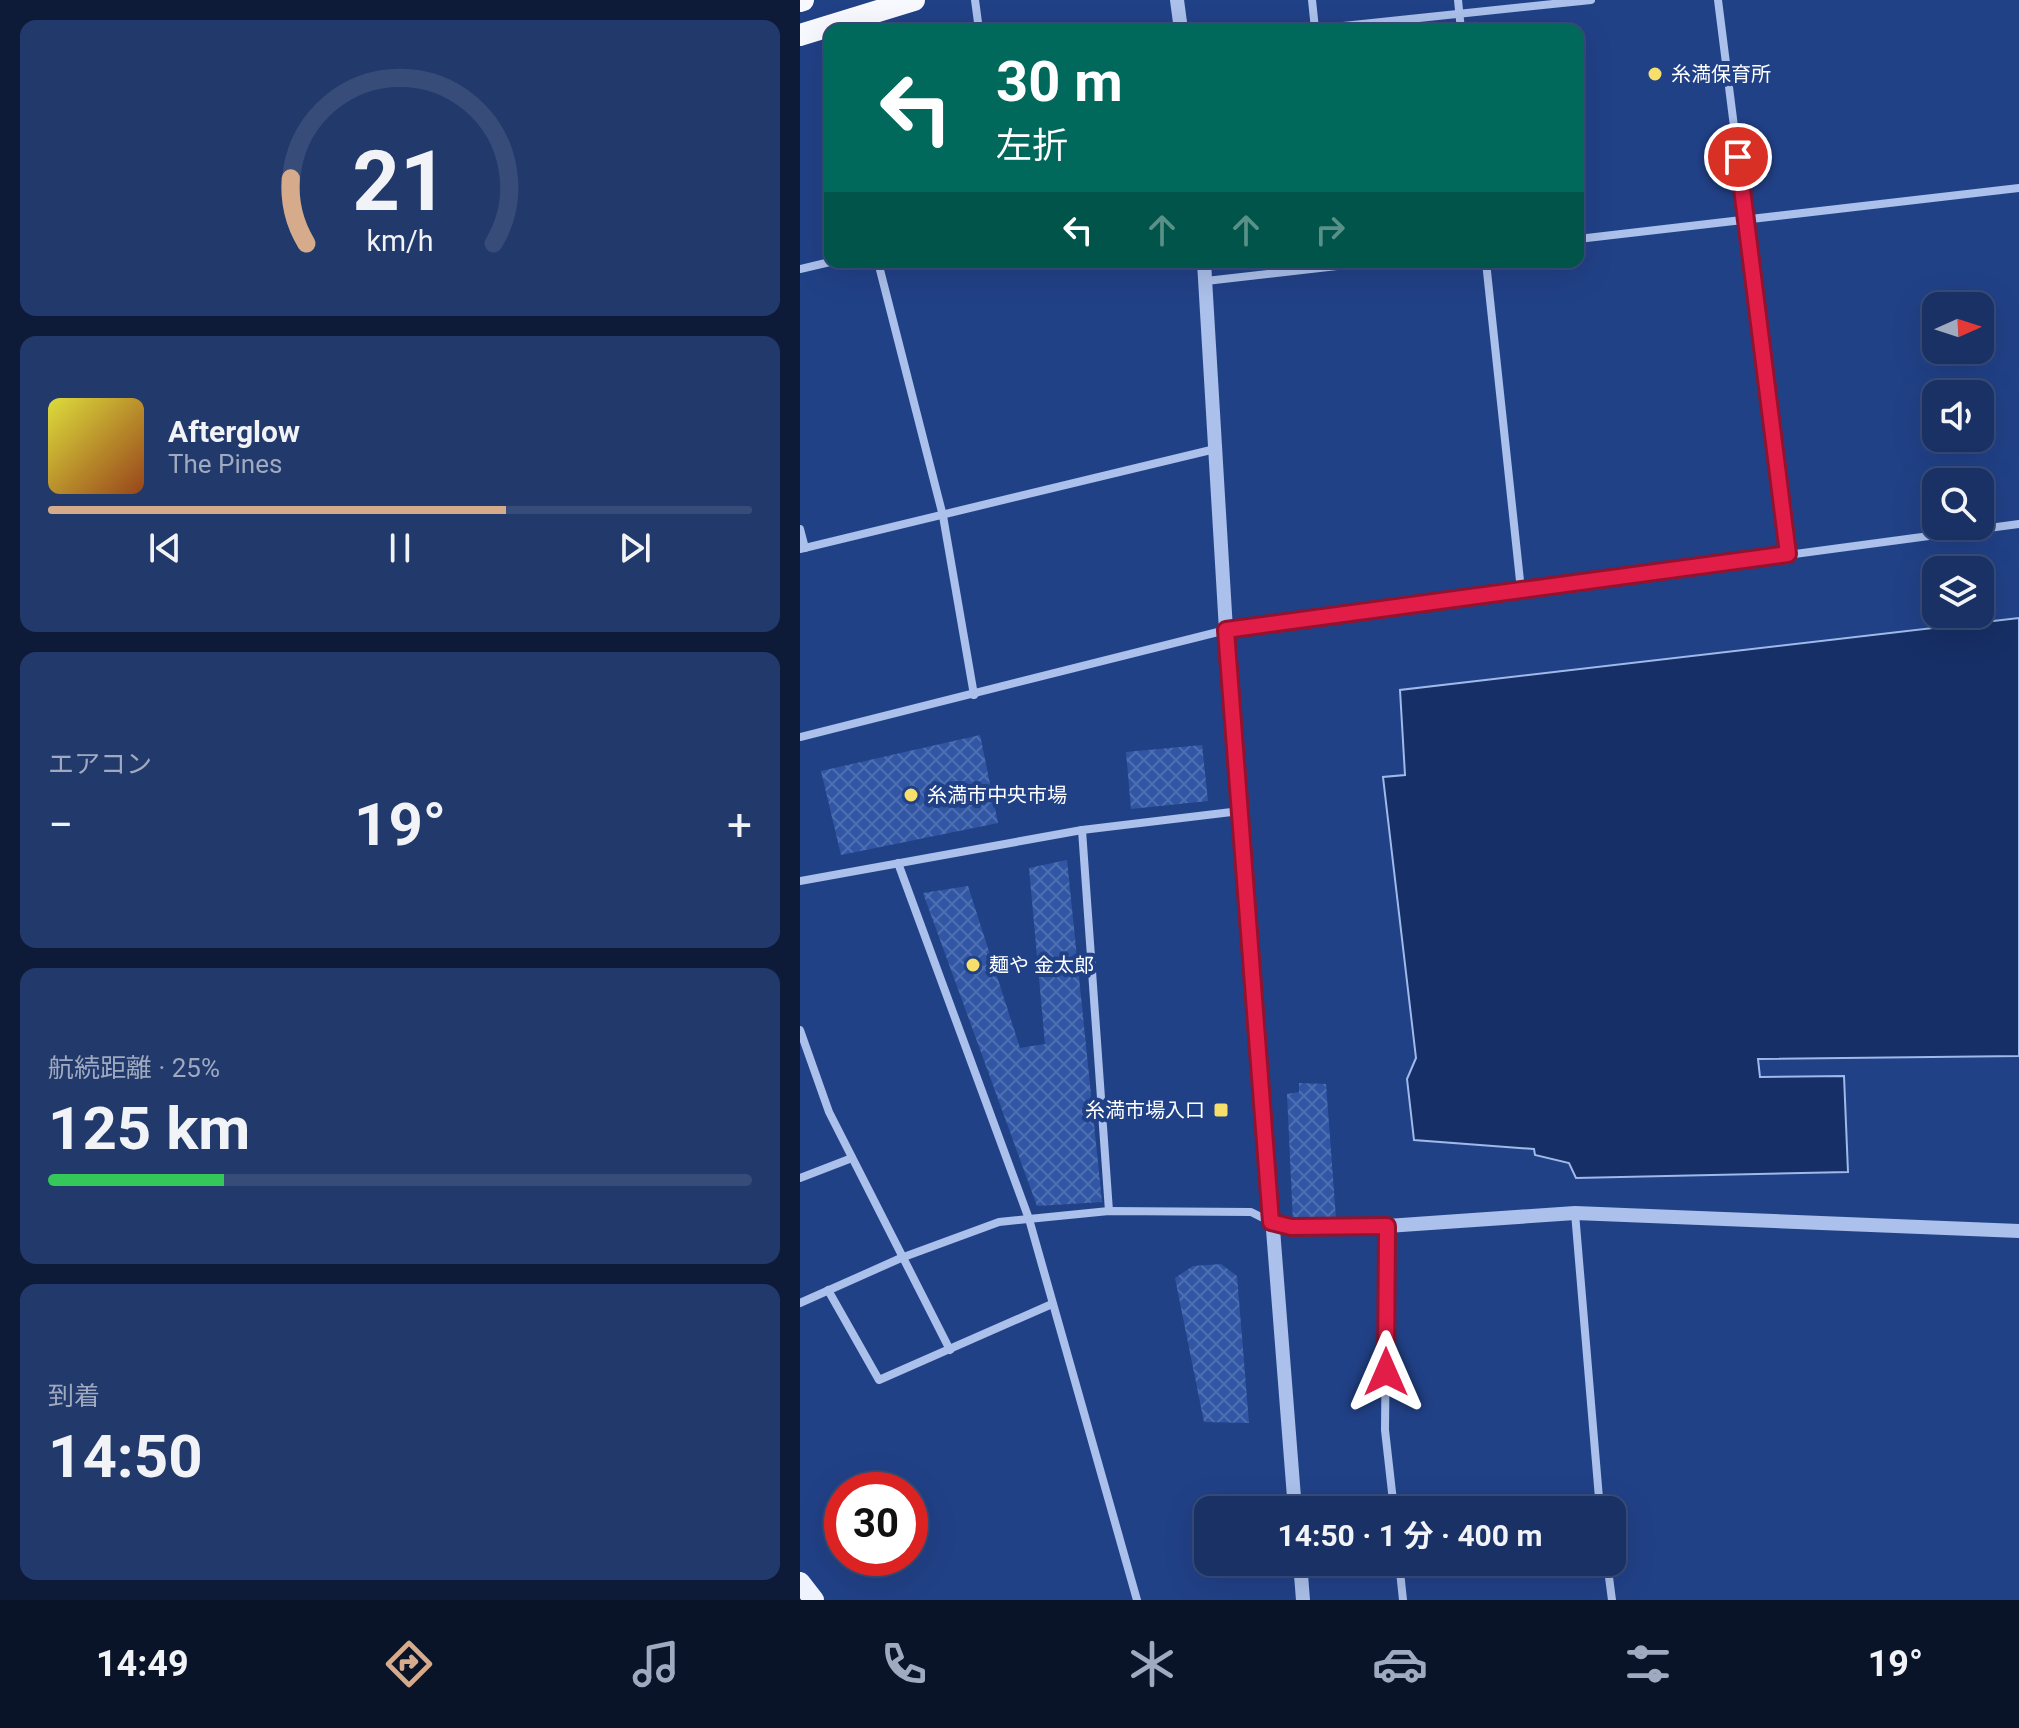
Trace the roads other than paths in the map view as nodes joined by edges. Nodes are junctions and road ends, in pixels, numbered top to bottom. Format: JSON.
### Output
{"nodes":[{"id":1,"x":914,"y":0,"type":"edge"},
{"id":2,"x":975,"y":0,"type":"edge"},
{"id":3,"x":1177,"y":0,"type":"edge"},
{"id":4,"x":1312,"y":0,"type":"edge"},
{"id":5,"x":1458,"y":0,"type":"edge"},
{"id":6,"x":1591,"y":0,"type":"edge"},
{"id":7,"x":1718,"y":0,"type":"edge"},
{"id":8,"x":1459,"y":14,"type":"junction"},
{"id":9,"x":845,"y":24,"type":"edge"},
{"id":10,"x":978,"y":24,"type":"edge"},
{"id":11,"x":1180,"y":24,"type":"edge"},
{"id":12,"x":1314,"y":24,"type":"edge"},
{"id":13,"x":1363,"y":24,"type":"edge"},
{"id":14,"x":1460,"y":24,"type":"edge"},
{"id":15,"x":824,"y":30,"type":"edge"},
{"id":16,"x":800,"y":35,"type":"edge"},
{"id":17,"x":2019,"y":188,"type":"edge"},
{"id":18,"x":1746,"y":219,"type":"junction"},
{"id":19,"x":1584,"y":238,"type":"edge"},
{"id":20,"x":824,"y":263,"type":"edge"},
{"id":21,"x":880,"y":268,"type":"edge"},
{"id":22,"x":1205,"y":268,"type":"edge"},
{"id":23,"x":1320,"y":268,"type":"edge"},
{"id":24,"x":1487,"y":268,"type":"edge"},
{"id":25,"x":800,"y":269,"type":"edge"},
{"id":26,"x":1206,"y":281,"type":"junction"},
{"id":27,"x":1216,"y":449,"type":"junction"},
{"id":28,"x":943,"y":516,"type":"junction"},
{"id":29,"x":2019,"y":524,"type":"edge"},
{"id":30,"x":800,"y":529,"type":"edge"},
{"id":31,"x":802,"y":548,"type":"edge"},
{"id":32,"x":1788,"y":554,"type":"junction"},
{"id":33,"x":1521,"y":590,"type":"junction"},
{"id":34,"x":1226,"y":630,"type":"junction"},
{"id":35,"x":974,"y":695,"type":"junction"},
{"id":36,"x":800,"y":737,"type":"edge"},
{"id":37,"x":1240,"y":811,"type":"junction"},
{"id":38,"x":1082,"y":830,"type":"junction"},
{"id":39,"x":898,"y":863,"type":"junction"},
{"id":40,"x":800,"y":881,"type":"edge"},
{"id":41,"x":800,"y":1030,"type":"edge"},
{"id":42,"x":852,"y":1158,"type":"junction"},
{"id":43,"x":800,"y":1178,"type":"edge"},
{"id":44,"x":1109,"y":1211,"type":"junction"},
{"id":45,"x":1575,"y":1213,"type":"junction"},
{"id":46,"x":1029,"y":1219,"type":"junction"},
{"id":47,"x":1271,"y":1222,"type":"junction"},
{"id":48,"x":1387,"y":1226,"type":"junction"},
{"id":49,"x":2019,"y":1231,"type":"edge"},
{"id":50,"x":901,"y":1258,"type":"junction"},
{"id":51,"x":828,"y":1290,"type":"junction"},
{"id":52,"x":800,"y":1303,"type":"edge"},
{"id":53,"x":1052,"y":1304,"type":"junction"},
{"id":54,"x":950,"y":1350,"type":"junction"},
{"id":55,"x":1294,"y":1496,"type":"edge"},
{"id":56,"x":1392,"y":1496,"type":"edge"},
{"id":57,"x":1599,"y":1496,"type":"edge"},
{"id":58,"x":1301,"y":1576,"type":"edge"},
{"id":59,"x":1400,"y":1576,"type":"edge"},
{"id":60,"x":1609,"y":1576,"type":"edge"},
{"id":61,"x":800,"y":1582,"type":"edge"},
{"id":62,"x":814,"y":1600,"type":"edge"},
{"id":63,"x":1137,"y":1600,"type":"edge"},
{"id":64,"x":1303,"y":1600,"type":"edge"},
{"id":65,"x":1403,"y":1600,"type":"edge"},
{"id":66,"x":1612,"y":1600,"type":"edge"}],
"edges":[{"from":1,"to":9,"type":"highway"},
{"from":2,"to":10,"type":"street"},
{"from":3,"to":11,"type":"street"},
{"from":4,"to":12,"type":"street"},
{"from":5,"to":8,"type":"street"},
{"from":6,"to":8,"type":"street"},
{"from":7,"to":18,"type":"street"},
{"from":8,"to":13,"type":"street"},
{"from":8,"to":14,"type":"street"},
{"from":15,"to":16,"type":"highway"},
{"from":17,"to":18,"type":"street"},
{"from":18,"to":19,"type":"street"},
{"from":18,"to":32,"type":"street"},
{"from":20,"to":25,"type":"street"},
{"from":21,"to":28,"type":"street"},
{"from":22,"to":26,"type":"street"},
{"from":23,"to":26,"type":"street"},
{"from":24,"to":33,"type":"street"},
{"from":26,"to":27,"type":"street"},
{"from":27,"to":28,"type":"street"},
{"from":27,"to":34,"type":"street"},
{"from":28,"to":31,"type":"street"},
{"from":28,"to":35,"type":"street"},
{"from":29,"to":32,"type":"street"},
{"from":30,"to":31,"type":"street"},
{"from":32,"to":33,"type":"street"},
{"from":33,"to":34,"type":"street"},
{"from":34,"to":35,"type":"street"},
{"from":34,"to":37,"type":"street"},
{"from":35,"to":36,"type":"street"},
{"from":37,"to":38,"type":"street"},
{"from":37,"to":47,"type":"street"},
{"from":38,"to":39,"type":"street"},
{"from":38,"to":44,"type":"street"},
{"from":39,"to":40,"type":"street"},
{"from":39,"to":46,"type":"street"},
{"from":41,"to":42,"type":"street"},
{"from":42,"to":43,"type":"street"},
{"from":42,"to":50,"type":"street"},
{"from":44,"to":46,"type":"street"},
{"from":44,"to":47,"type":"street"},
{"from":45,"to":48,"type":"street"},
{"from":45,"to":49,"type":"street"},
{"from":45,"to":57,"type":"street"},
{"from":46,"to":50,"type":"street"},
{"from":46,"to":53,"type":"street"},
{"from":47,"to":48,"type":"street"},
{"from":47,"to":55,"type":"street"},
{"from":48,"to":56,"type":"street"},
{"from":50,"to":51,"type":"street"},
{"from":50,"to":54,"type":"street"},
{"from":51,"to":52,"type":"street"},
{"from":51,"to":54,"type":"street"},
{"from":53,"to":54,"type":"street"},
{"from":53,"to":63,"type":"street"},
{"from":58,"to":64,"type":"street"},
{"from":59,"to":65,"type":"street"},
{"from":60,"to":66,"type":"street"},
{"from":61,"to":62,"type":"main road"}]}
